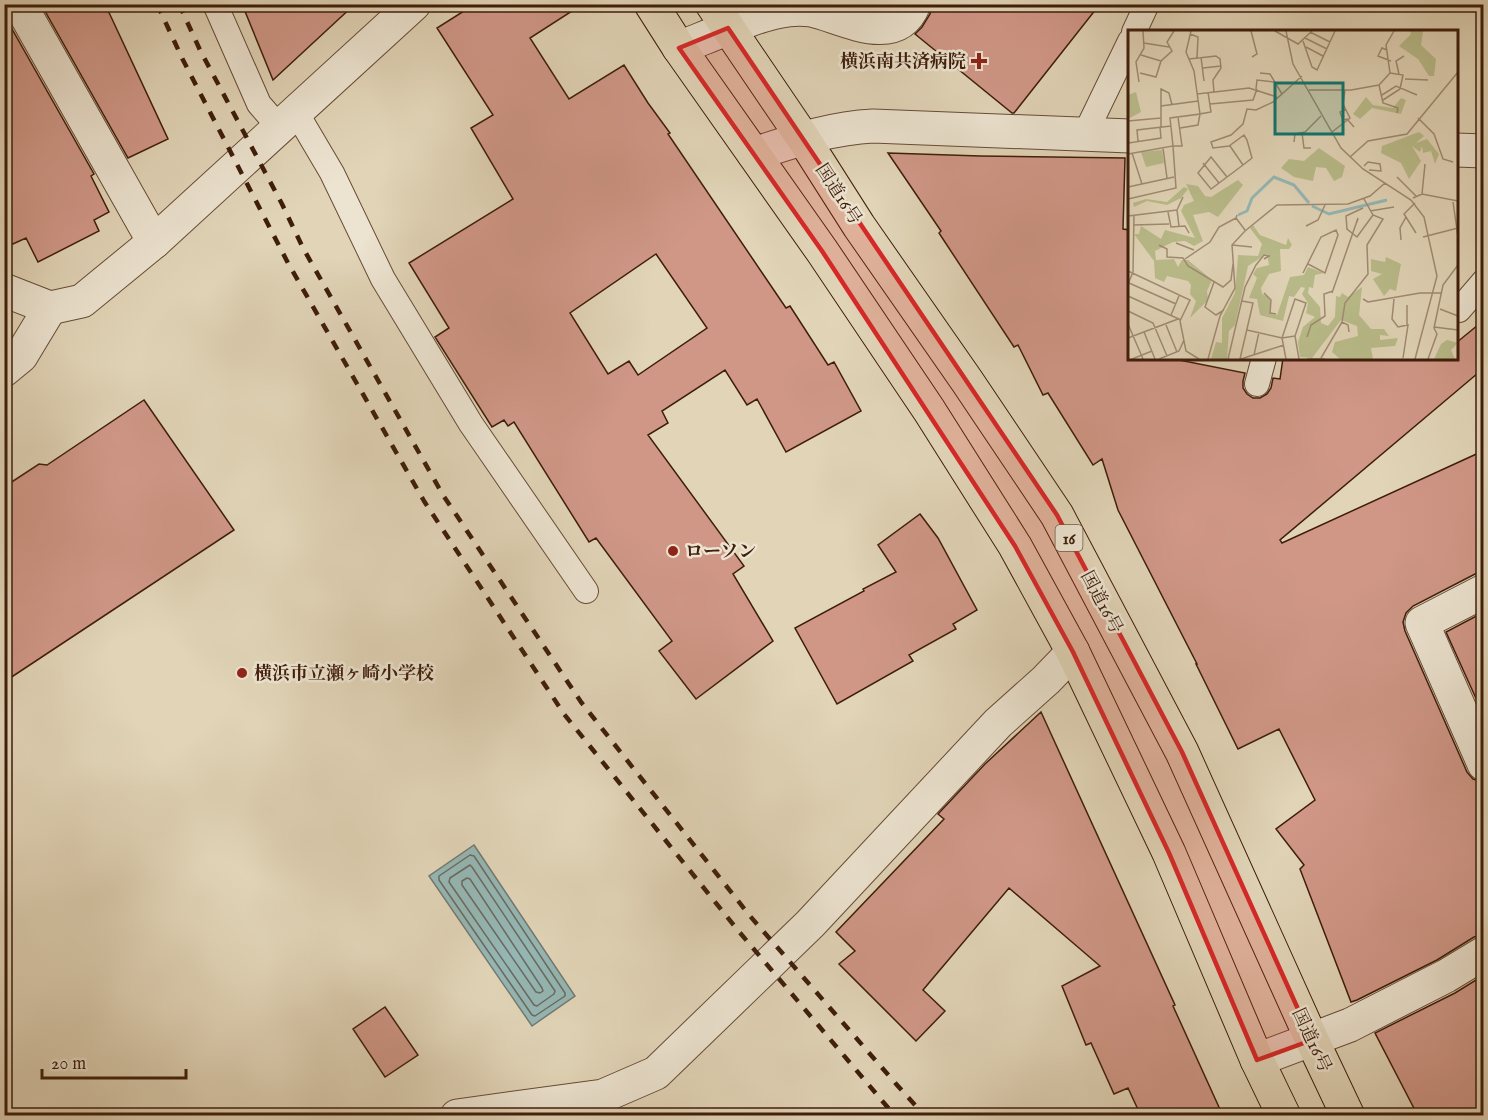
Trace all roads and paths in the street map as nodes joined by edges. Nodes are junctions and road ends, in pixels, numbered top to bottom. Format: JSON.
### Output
{"nodes":[{"id":1,"x":16,"y":4,"type":"edge"},
{"id":2,"x":215,"y":4,"type":"edge"},
{"id":3,"x":414,"y":4,"type":"edge"},
{"id":4,"x":651,"y":4,"type":"edge"},
{"id":5,"x":914,"y":4,"type":"edge"},
{"id":6,"x":1147,"y":4,"type":"edge"},
{"id":7,"x":720,"y":16,"type":"edge"},
{"id":8,"x":1135,"y":30,"type":"edge"},
{"id":9,"x":1128,"y":45,"type":"edge"},
{"id":10,"x":679,"y":48,"type":"junction"},
{"id":11,"x":287,"y":120,"type":"junction"},
{"id":12,"x":1085,"y":134,"type":"junction"},
{"id":13,"x":1128,"y":136,"type":"edge"},
{"id":14,"x":803,"y":138,"type":"junction"},
{"id":15,"x":1458,"y":150,"type":"edge"},
{"id":16,"x":1484,"y":151,"type":"edge"},
{"id":17,"x":754,"y":154,"type":"junction"},
{"id":18,"x":154,"y":242,"type":"junction"},
{"id":19,"x":1484,"y":281,"type":"edge"},
{"id":20,"x":4,"y":290,"type":"edge"},
{"id":21,"x":50,"y":308,"type":"junction"},
{"id":22,"x":1458,"y":310,"type":"edge"},
{"id":23,"x":1263,"y":360,"type":"edge"},
{"id":24,"x":4,"y":370,"type":"edge"},
{"id":25,"x":1257,"y":384,"type":"dead end"},
{"id":26,"x":586,"y":591,"type":"dead end"},
{"id":27,"x":1484,"y":591,"type":"edge"},
{"id":28,"x":1073,"y":652,"type":"junction"},
{"id":29,"x":1484,"y":764,"type":"edge"},
{"id":30,"x":1484,"y":953,"type":"edge"},
{"id":31,"x":1312,"y":1040,"type":"junction"},
{"id":32,"x":1257,"y":1060,"type":"junction"},
{"id":33,"x":604,"y":1106,"type":"edge"},
{"id":34,"x":457,"y":1116,"type":"edge"},
{"id":35,"x":1284,"y":1116,"type":"edge"},
{"id":36,"x":1348,"y":1116,"type":"edge"}],
"edges":[{"from":1,"to":18,"type":"street"},
{"from":2,"to":11,"type":"lane"},
{"from":3,"to":11,"type":"street"},
{"from":4,"to":10,"type":"highway"},
{"from":5,"to":7,"type":"street"},
{"from":6,"to":8,"type":"lane"},
{"from":7,"to":10,"type":"street"},
{"from":7,"to":14,"type":"highway","name":"国道16号","number":"16"},
{"from":9,"to":12,"type":"lane"},
{"from":10,"to":17,"type":"highway"},
{"from":11,"to":18,"type":"street"},
{"from":11,"to":26,"type":"lane"},
{"from":12,"to":13,"type":"street"},
{"from":12,"to":14,"type":"street"},
{"from":14,"to":17,"type":"street"},
{"from":14,"to":31,"type":"highway","name":"国道16号","number":"16"},
{"from":15,"to":16,"type":"street"},
{"from":17,"to":28,"type":"highway"},
{"from":18,"to":21,"type":"street"},
{"from":19,"to":22,"type":"lane"},
{"from":20,"to":21,"type":"street"},
{"from":21,"to":24,"type":"street"},
{"from":23,"to":25,"type":"lane"},
{"from":27,"to":29,"type":"street"},
{"from":28,"to":32,"type":"highway"},
{"from":28,"to":33,"type":"street"},
{"from":30,"to":31,"type":"street"},
{"from":31,"to":32,"type":"street"},
{"from":31,"to":36,"type":"highway","name":"国道16号","number":"16"},
{"from":32,"to":35,"type":"highway"},
{"from":33,"to":34,"type":"street"}]}
